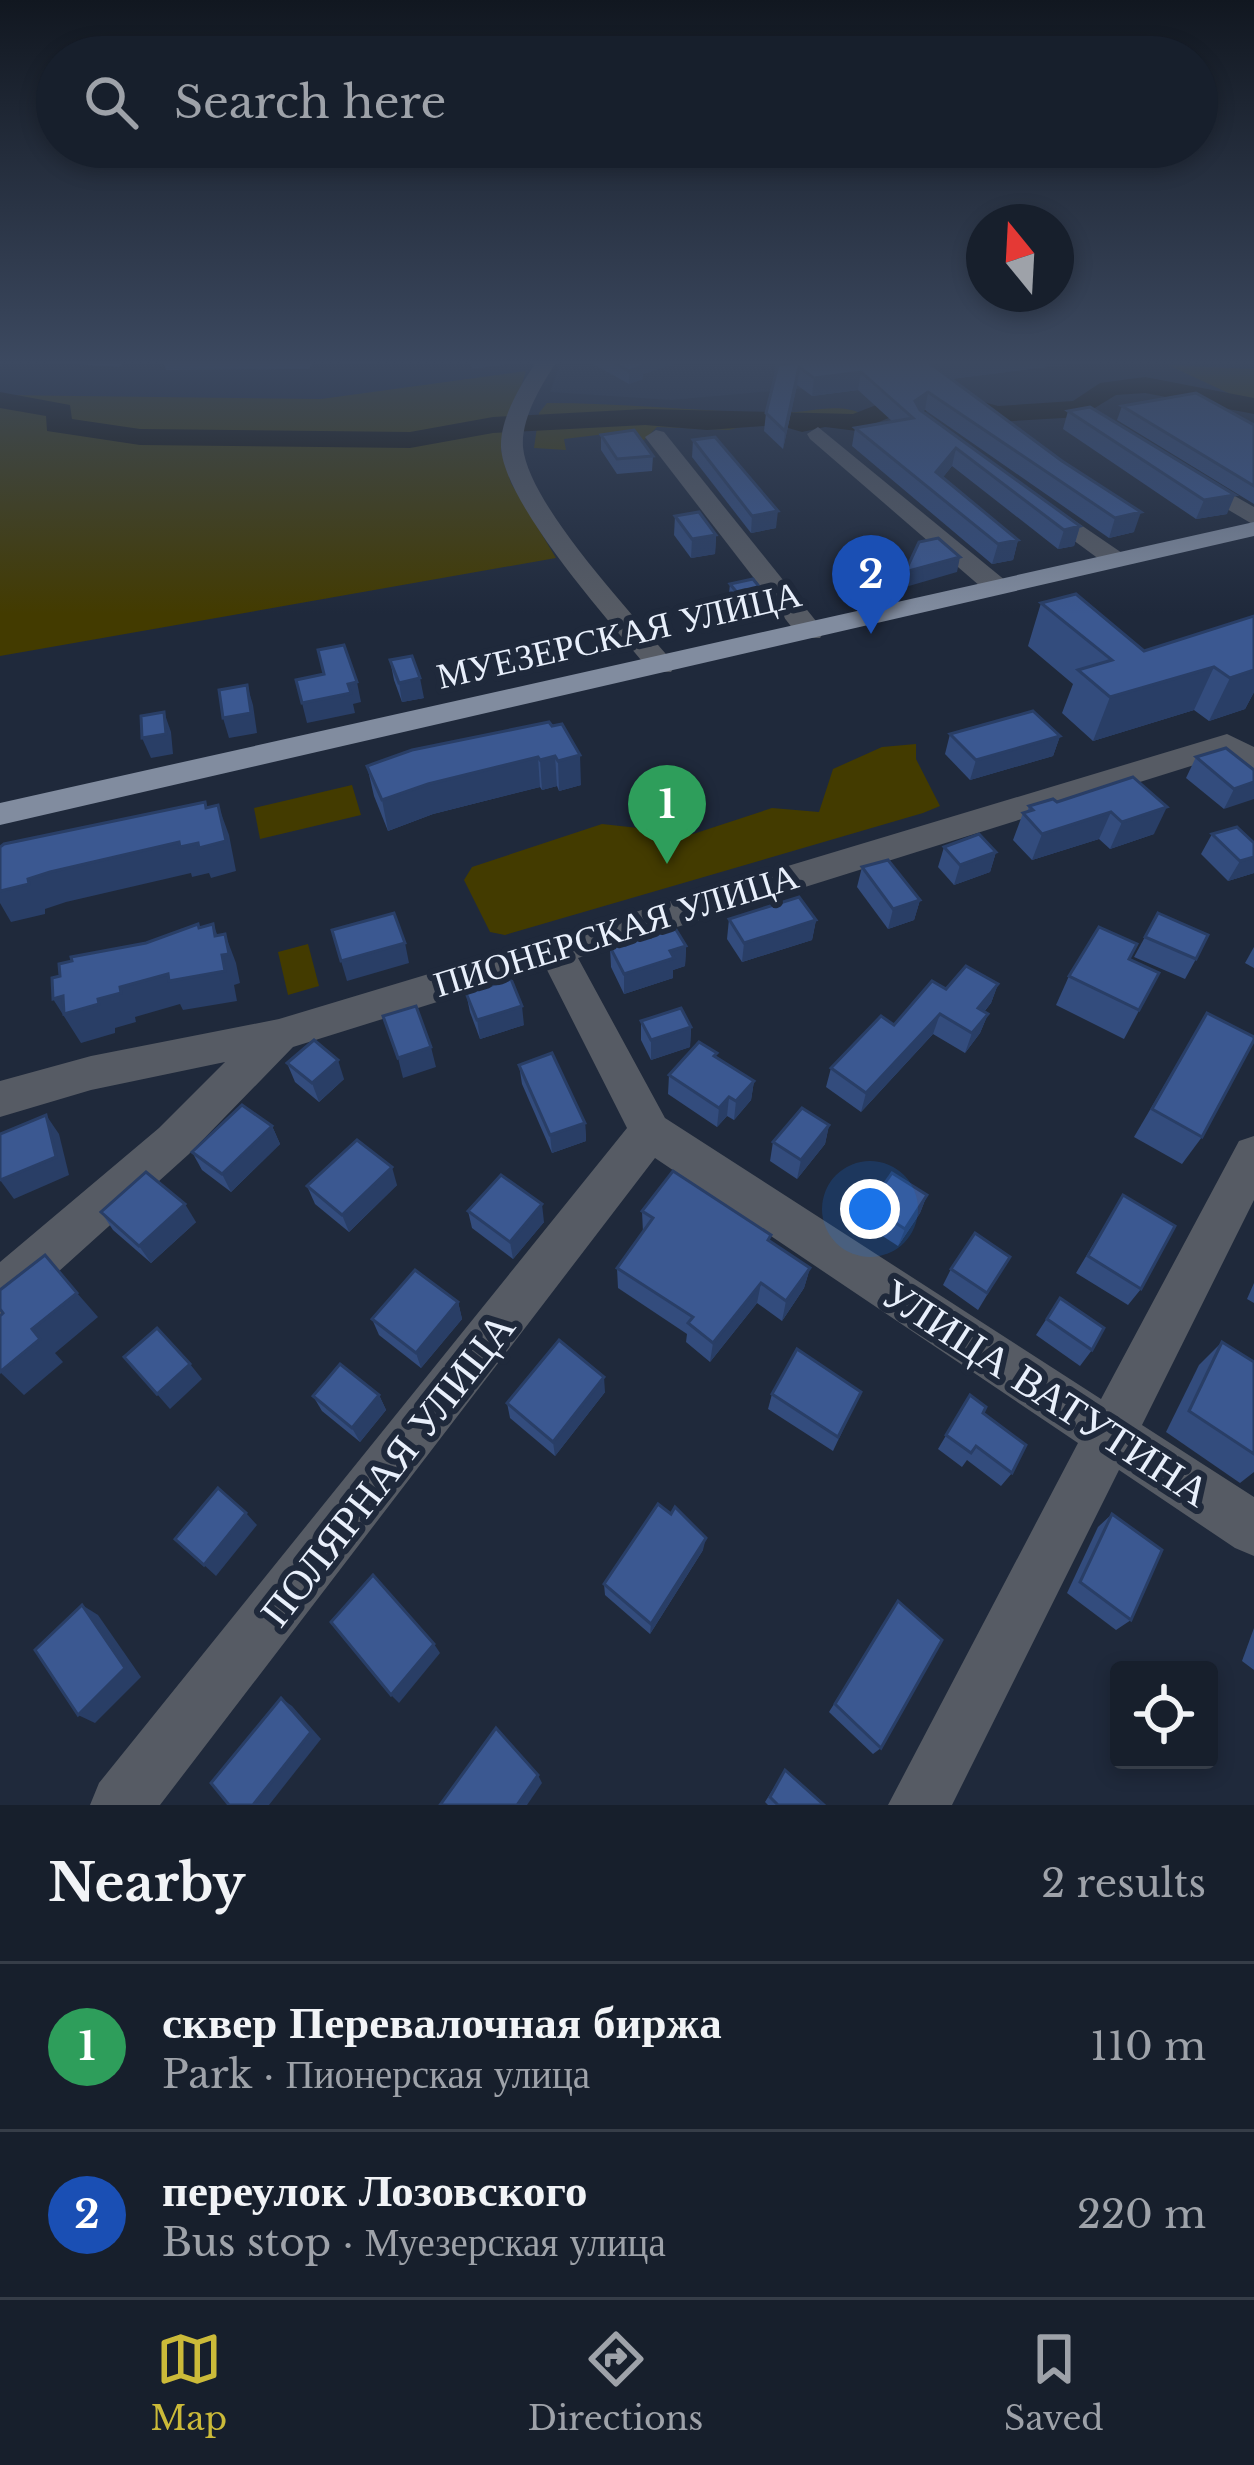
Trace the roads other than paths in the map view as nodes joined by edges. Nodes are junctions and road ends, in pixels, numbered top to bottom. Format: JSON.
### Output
{"nodes":[{"id":1,"x":515,"y":445,"type":"edge"},
{"id":2,"x":663,"y":445,"type":"edge"},
{"id":3,"x":831,"y":445,"type":"edge"},
{"id":4,"x":1175,"y":468,"type":"edge"},
{"id":5,"x":1021,"y":490,"type":"edge"},
{"id":6,"x":1254,"y":518,"type":"edge"},
{"id":7,"x":1254,"y":529,"type":"edge"},
{"id":8,"x":1116,"y":560,"type":"junction"},
{"id":9,"x":998,"y":587,"type":"junction"},
{"id":10,"x":810,"y":632,"type":"junction"},
{"id":11,"x":662,"y":666,"type":"junction"},
{"id":12,"x":1241,"y":753,"type":"edge"},
{"id":13,"x":0,"y":814,"type":"edge"},
{"id":14,"x":554,"y":947,"type":"junction"},
{"id":15,"x":279,"y":1035,"type":"junction"},
{"id":16,"x":0,"y":1099,"type":"edge"},
{"id":17,"x":650,"y":1131,"type":"junction"},
{"id":18,"x":1254,"y":1155,"type":"edge"},
{"id":19,"x":0,"y":1293,"type":"edge"},
{"id":20,"x":1110,"y":1433,"type":"junction"},
{"id":21,"x":1254,"y":1529,"type":"edge"},
{"id":22,"x":145,"y":1796,"type":"edge"},
{"id":23,"x":919,"y":1805,"type":"edge"}],
"edges":[{"from":1,"to":11,"type":"street"},
{"from":2,"to":10,"type":"street"},
{"from":3,"to":9,"type":"street"},
{"from":4,"to":6,"type":"street"},
{"from":5,"to":8,"type":"street"},
{"from":7,"to":8,"type":"main road","name":"МУЕЗЕРСКАЯ УЛИЦА"},
{"from":8,"to":9,"type":"main road","name":"МУЕЗЕРСКАЯ УЛИЦА"},
{"from":9,"to":10,"type":"main road","name":"МУЕЗЕРСКАЯ УЛИЦА"},
{"from":10,"to":11,"type":"main road","name":"МУЕЗЕРСКАЯ УЛИЦА"},
{"from":11,"to":13,"type":"main road","name":"МУЕЗЕРСКАЯ УЛИЦА"},
{"from":12,"to":14,"type":"street","name":"ПИОНЕРСКАЯ УЛИЦА"},
{"from":14,"to":15,"type":"street","name":"ПИОНЕРСКАЯ УЛИЦА"},
{"from":14,"to":17,"type":"street","name":"УЛИЦА ВАТУТИНА"},
{"from":15,"to":16,"type":"street","name":"ПИОНЕРСКАЯ УЛИЦА"},
{"from":15,"to":19,"type":"street"},
{"from":17,"to":20,"type":"street","name":"УЛИЦА ВАТУТИНА"},
{"from":17,"to":22,"type":"street","name":"ПОЛЯРНАЯ УЛИЦА"},
{"from":18,"to":20,"type":"street"},
{"from":20,"to":21,"type":"street","name":"УЛИЦА ВАТУТИНА"},
{"from":20,"to":23,"type":"street"}]}
